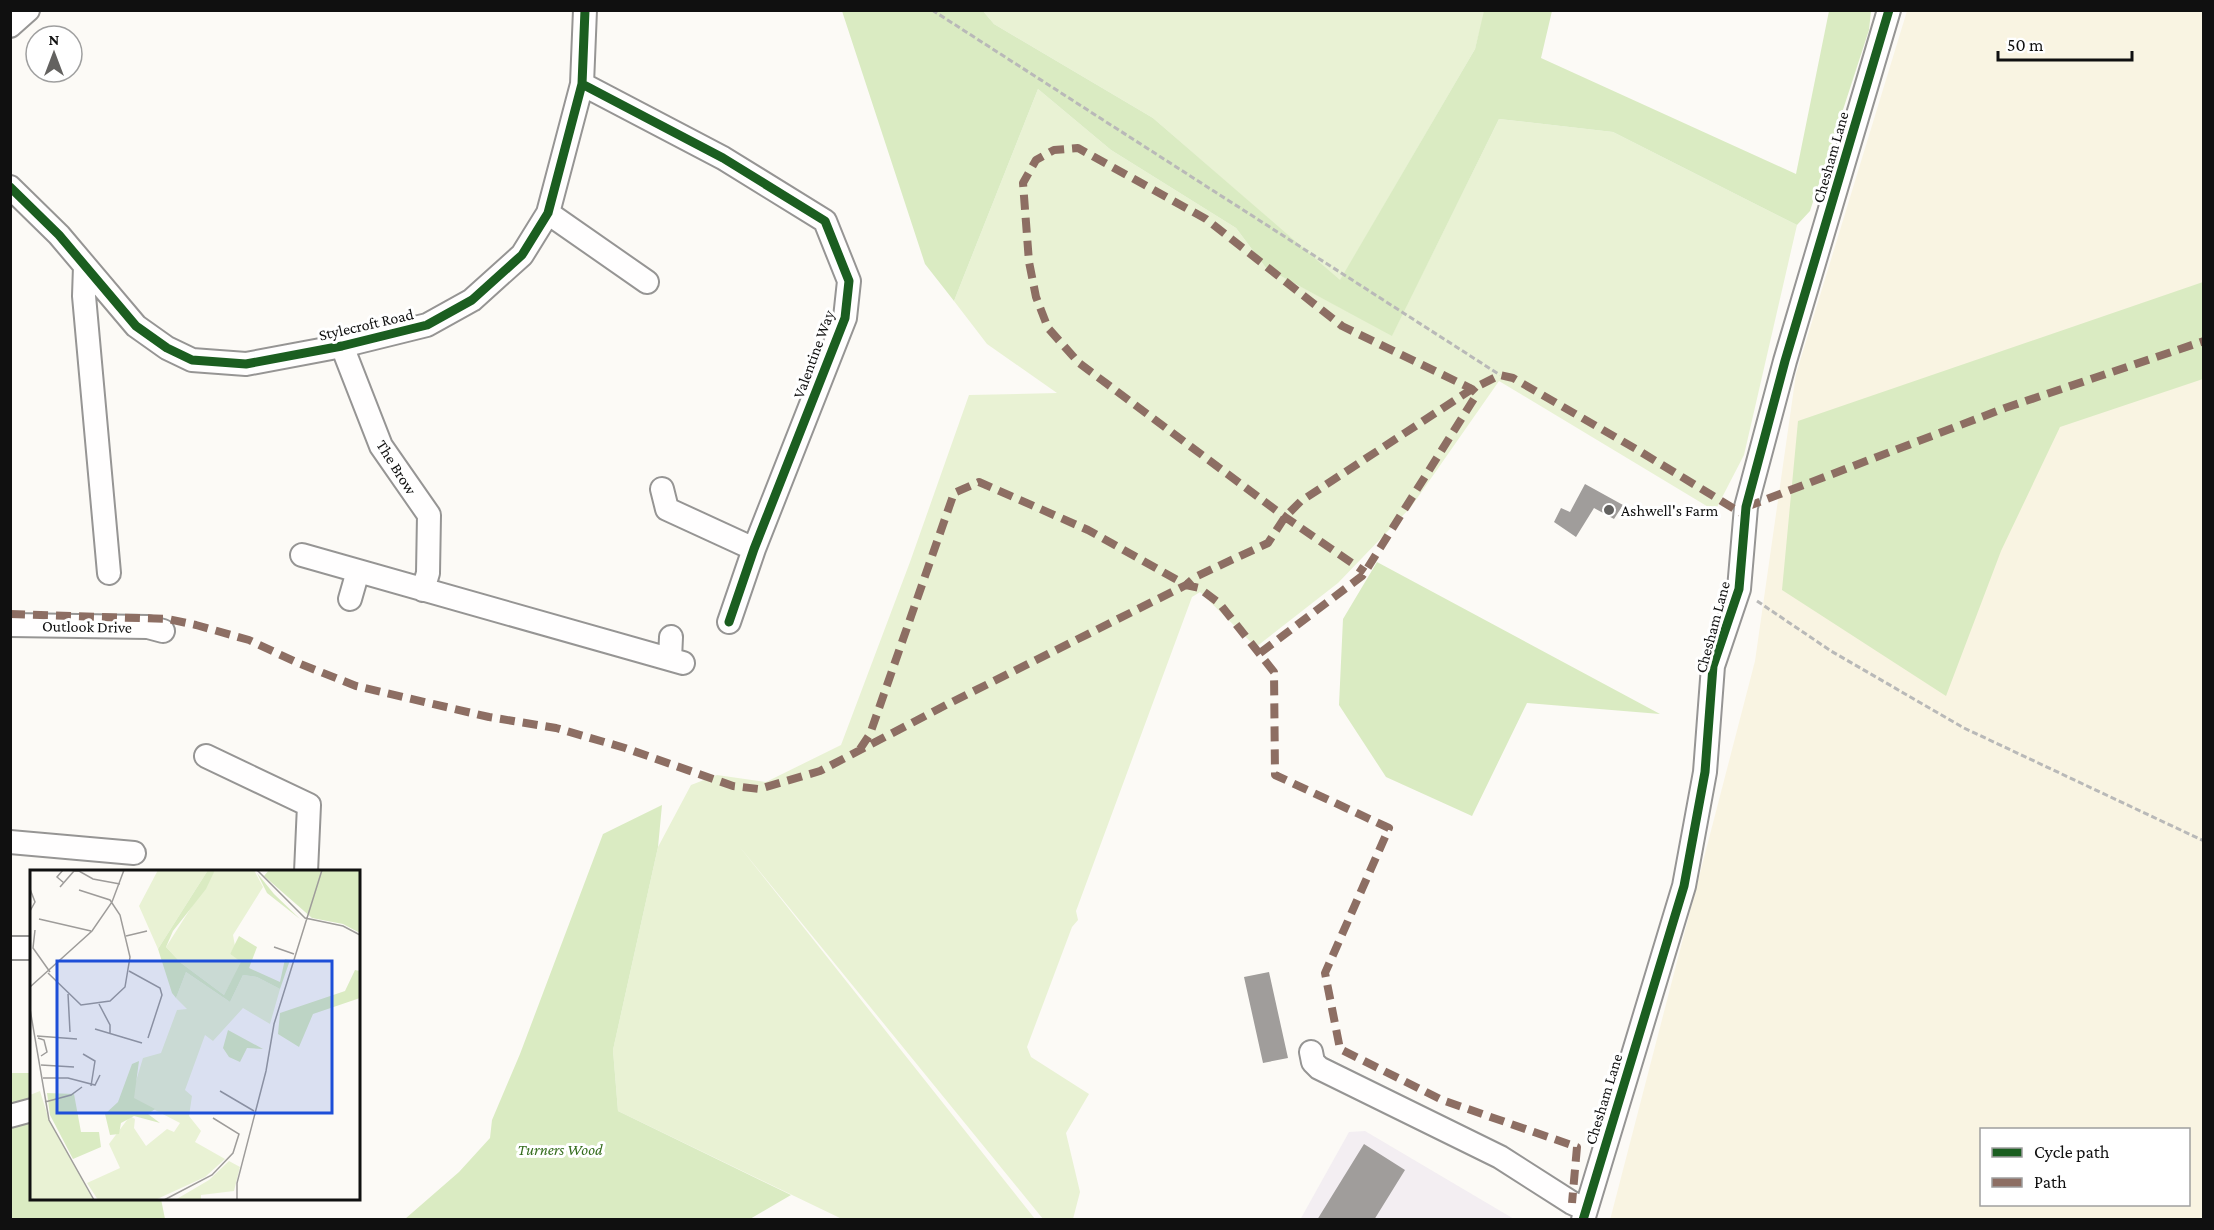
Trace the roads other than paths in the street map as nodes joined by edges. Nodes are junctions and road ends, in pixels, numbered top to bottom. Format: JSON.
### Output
{"nodes":[{"id":1,"x":28,"y":10,"type":"edge"},
{"id":2,"x":585,"y":10,"type":"edge"},
{"id":3,"x":1889,"y":10,"type":"edge"},
{"id":4,"x":10,"y":26,"type":"edge"},
{"id":5,"x":582,"y":84,"type":"junction"},
{"id":6,"x":10,"y":187,"type":"edge"},
{"id":7,"x":548,"y":213,"type":"junction"},
{"id":8,"x":85,"y":266,"type":"junction"},
{"id":9,"x":647,"y":282,"type":"dead end"},
{"id":10,"x":342,"y":346,"type":"junction"},
{"id":11,"x":662,"y":489,"type":"dead end"},
{"id":12,"x":754,"y":549,"type":"junction"},
{"id":13,"x":302,"y":555,"type":"dead end"},
{"id":14,"x":358,"y":571,"type":"junction"},
{"id":15,"x":109,"y":573,"type":"dead end"},
{"id":16,"x":423,"y":590,"type":"junction"},
{"id":17,"x":350,"y":599,"type":"dead end"},
{"id":18,"x":729,"y":622,"type":"dead end"},
{"id":19,"x":10,"y":625,"type":"edge"},
{"id":20,"x":163,"y":631,"type":"dead end"},
{"id":21,"x":674,"y":653,"type":"dead end"},
{"id":22,"x":206,"y":756,"type":"dead end"},
{"id":23,"x":10,"y":842,"type":"edge"},
{"id":24,"x":134,"y":853,"type":"dead end"},
{"id":25,"x":306,"y":870,"type":"edge"},
{"id":26,"x":10,"y":948,"type":"edge"},
{"id":27,"x":30,"y":948,"type":"edge"},
{"id":28,"x":1311,"y":1052,"type":"dead end"},
{"id":29,"x":30,"y":1111,"type":"edge"},
{"id":30,"x":10,"y":1116,"type":"edge"},
{"id":31,"x":1584,"y":1214,"type":"edge"}],
"edges":[{"from":1,"to":4,"type":"street"},
{"from":2,"to":5,"type":"street","name":"Stylecroft Road"},
{"from":3,"to":31,"type":"street","name":"Chesham Lane"},
{"from":5,"to":7,"type":"street","name":"Stylecroft Road"},
{"from":5,"to":12,"type":"street","name":"Valentine Way"},
{"from":6,"to":8,"type":"street","name":"Stylecroft Road"},
{"from":7,"to":9,"type":"street"},
{"from":7,"to":10,"type":"street","name":"Stylecroft Road"},
{"from":8,"to":10,"type":"street","name":"Stylecroft Road"},
{"from":8,"to":15,"type":"street"},
{"from":10,"to":16,"type":"street","name":"The Brow"},
{"from":11,"to":12,"type":"street"},
{"from":12,"to":18,"type":"street","name":"Valentine Way"},
{"from":13,"to":14,"type":"street"},
{"from":14,"to":16,"type":"street"},
{"from":14,"to":17,"type":"street"},
{"from":16,"to":21,"type":"street"},
{"from":19,"to":20,"type":"street","name":"Outlook Drive"},
{"from":22,"to":25,"type":"street"},
{"from":23,"to":24,"type":"street"},
{"from":26,"to":27,"type":"street"},
{"from":28,"to":31,"type":"street"},
{"from":29,"to":30,"type":"street"}]}
